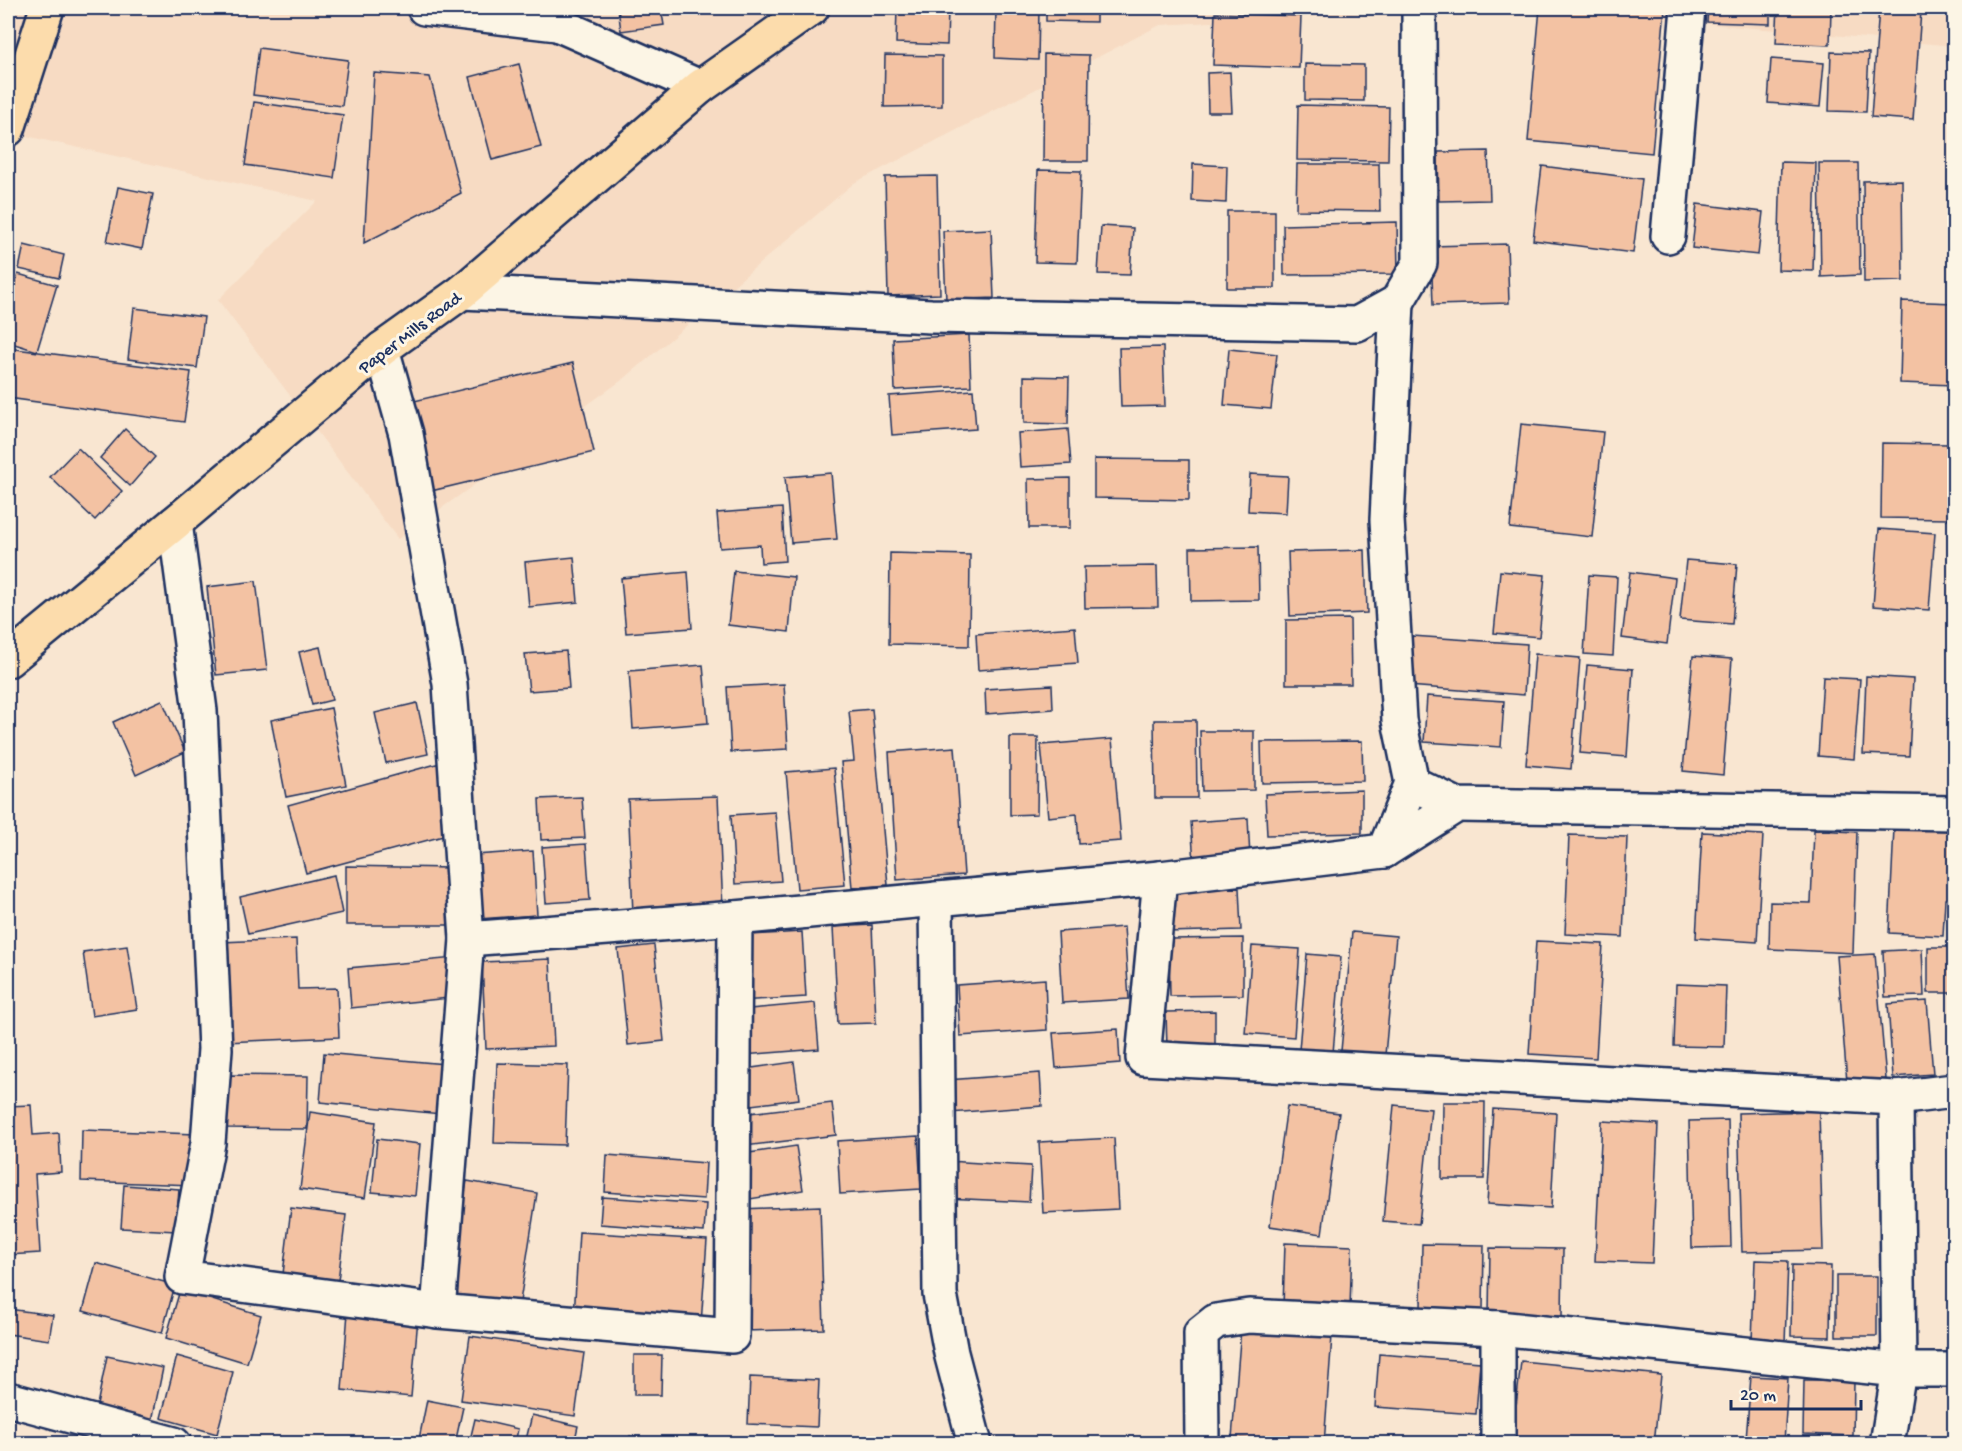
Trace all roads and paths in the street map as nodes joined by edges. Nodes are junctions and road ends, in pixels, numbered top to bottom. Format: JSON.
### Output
{"nodes":[{"id":1,"x":47,"y":8,"type":"edge"},
{"id":2,"x":424,"y":8,"type":"edge"},
{"id":3,"x":812,"y":8,"type":"edge"},
{"id":4,"x":1419,"y":8,"type":"edge"},
{"id":5,"x":1688,"y":8,"type":"edge"},
{"id":6,"x":700,"y":87,"type":"junction"},
{"id":7,"x":8,"y":129,"type":"edge"},
{"id":8,"x":1668,"y":236,"type":"dead end"},
{"id":9,"x":462,"y":292,"type":"junction"},
{"id":10,"x":1397,"y":302,"type":"junction"},
{"id":11,"x":382,"y":349,"type":"junction"},
{"id":12,"x":175,"y":523,"type":"junction"},
{"id":13,"x":8,"y":660,"type":"edge"},
{"id":14,"x":1412,"y":783,"type":"junction"},
{"id":15,"x":1457,"y":805,"type":"junction"},
{"id":16,"x":1954,"y":813,"type":"edge"},
{"id":17,"x":1384,"y":850,"type":"junction"},
{"id":18,"x":1160,"y":878,"type":"junction"},
{"id":19,"x":936,"y":899,"type":"junction"},
{"id":20,"x":735,"y":918,"type":"junction"},
{"id":21,"x":467,"y":939,"type":"junction"},
{"id":22,"x":1954,"y":1091,"type":"edge"},
{"id":23,"x":1896,"y":1098,"type":"junction"},
{"id":24,"x":438,"y":1311,"type":"junction"},
{"id":25,"x":1498,"y":1328,"type":"junction"},
{"id":26,"x":1899,"y":1370,"type":"junction"},
{"id":27,"x":1954,"y":1370,"type":"edge"},
{"id":28,"x":8,"y":1399,"type":"edge"},
{"id":29,"x":171,"y":1443,"type":"edge"},
{"id":30,"x":975,"y":1443,"type":"edge"},
{"id":31,"x":1202,"y":1443,"type":"edge"},
{"id":32,"x":1498,"y":1443,"type":"edge"},
{"id":33,"x":1887,"y":1443,"type":"edge"}],
"edges":[{"from":1,"to":7,"type":"main road"},
{"from":2,"to":6,"type":"street"},
{"from":3,"to":6,"type":"main road","name":"Paper Mills Road"},
{"from":4,"to":10,"type":"street"},
{"from":5,"to":8,"type":"street"},
{"from":6,"to":9,"type":"main road","name":"Paper Mills Road"},
{"from":9,"to":10,"type":"street"},
{"from":9,"to":11,"type":"main road","name":"Paper Mills Road"},
{"from":10,"to":14,"type":"street"},
{"from":11,"to":12,"type":"main road","name":"Paper Mills Road"},
{"from":11,"to":21,"type":"street"},
{"from":12,"to":13,"type":"main road","name":"Paper Mills Road"},
{"from":12,"to":24,"type":"street"},
{"from":14,"to":15,"type":"street"},
{"from":14,"to":17,"type":"street"},
{"from":15,"to":16,"type":"street"},
{"from":15,"to":17,"type":"street"},
{"from":17,"to":18,"type":"street"},
{"from":18,"to":19,"type":"street"},
{"from":18,"to":23,"type":"street"},
{"from":19,"to":20,"type":"street"},
{"from":19,"to":30,"type":"street"},
{"from":20,"to":21,"type":"street"},
{"from":20,"to":24,"type":"street"},
{"from":21,"to":24,"type":"street"},
{"from":22,"to":23,"type":"street"},
{"from":23,"to":26,"type":"street"},
{"from":25,"to":26,"type":"street"},
{"from":25,"to":31,"type":"street"},
{"from":25,"to":32,"type":"street"},
{"from":26,"to":27,"type":"street"},
{"from":26,"to":33,"type":"street"},
{"from":28,"to":29,"type":"street"}]}
